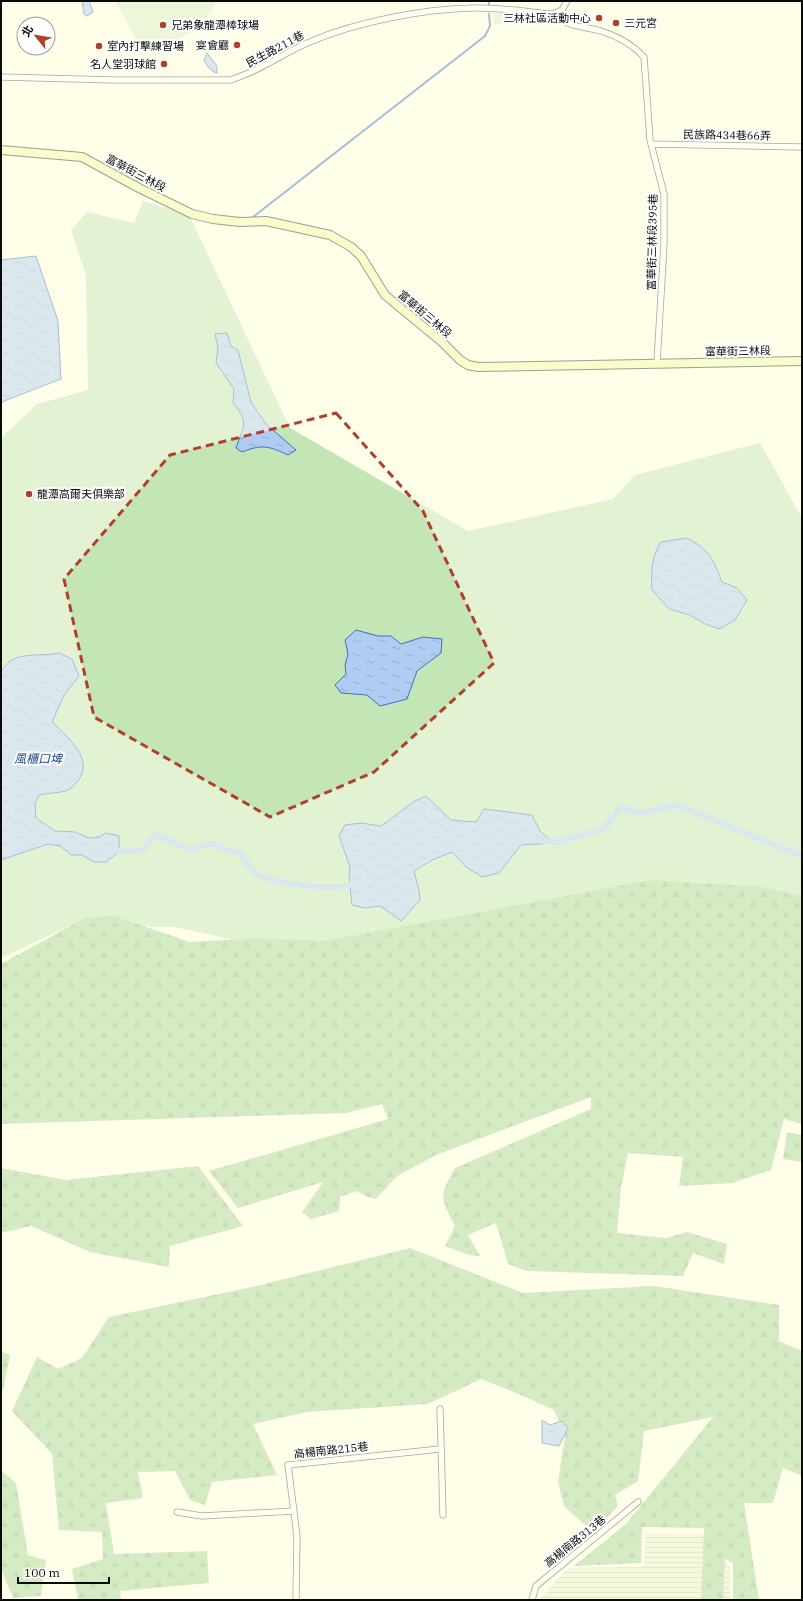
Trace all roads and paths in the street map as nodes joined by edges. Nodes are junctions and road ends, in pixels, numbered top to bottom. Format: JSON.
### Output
{"nodes":[{"id":1,"x":567,"y":1,"type":"edge"},
{"id":2,"x":554,"y":14,"type":"junction"},
{"id":3,"x":1,"y":77,"type":"edge"},
{"id":4,"x":652,"y":144,"type":"junction"},
{"id":5,"x":802,"y":147,"type":"edge"},
{"id":6,"x":1,"y":150,"type":"edge"},
{"id":7,"x":802,"y":361,"type":"edge"},
{"id":8,"x":657,"y":364,"type":"junction"},
{"id":9,"x":440,"y":1409,"type":"dead end"},
{"id":10,"x":440,"y":1449,"type":"junction"},
{"id":11,"x":638,"y":1502,"type":"dead end"},
{"id":12,"x":294,"y":1511,"type":"junction"},
{"id":13,"x":176,"y":1512,"type":"dead end"},
{"id":14,"x":443,"y":1515,"type":"dead end"},
{"id":15,"x":296,"y":1600,"type":"edge"},
{"id":16,"x":532,"y":1600,"type":"edge"}],
"edges":[{"from":1,"to":2,"type":"street"},
{"from":2,"to":3,"type":"street","name":"民生路211巷"},
{"from":2,"to":4,"type":"street","name":"富華街三林段395巷"},
{"from":4,"to":5,"type":"street","name":"民族路434巷66弄"},
{"from":4,"to":8,"type":"street","name":"富華街三林段395巷"},
{"from":6,"to":8,"type":"street","name":"富華街三林段"},
{"from":7,"to":8,"type":"street","name":"富華街三林段"},
{"from":9,"to":10,"type":"street"},
{"from":10,"to":12,"type":"street","name":"高楊南路215巷"},
{"from":10,"to":14,"type":"street"},
{"from":11,"to":16,"type":"street","name":"高楊南路313巷"},
{"from":12,"to":13,"type":"street"},
{"from":12,"to":15,"type":"street","name":"高楊南路215巷"}]}
